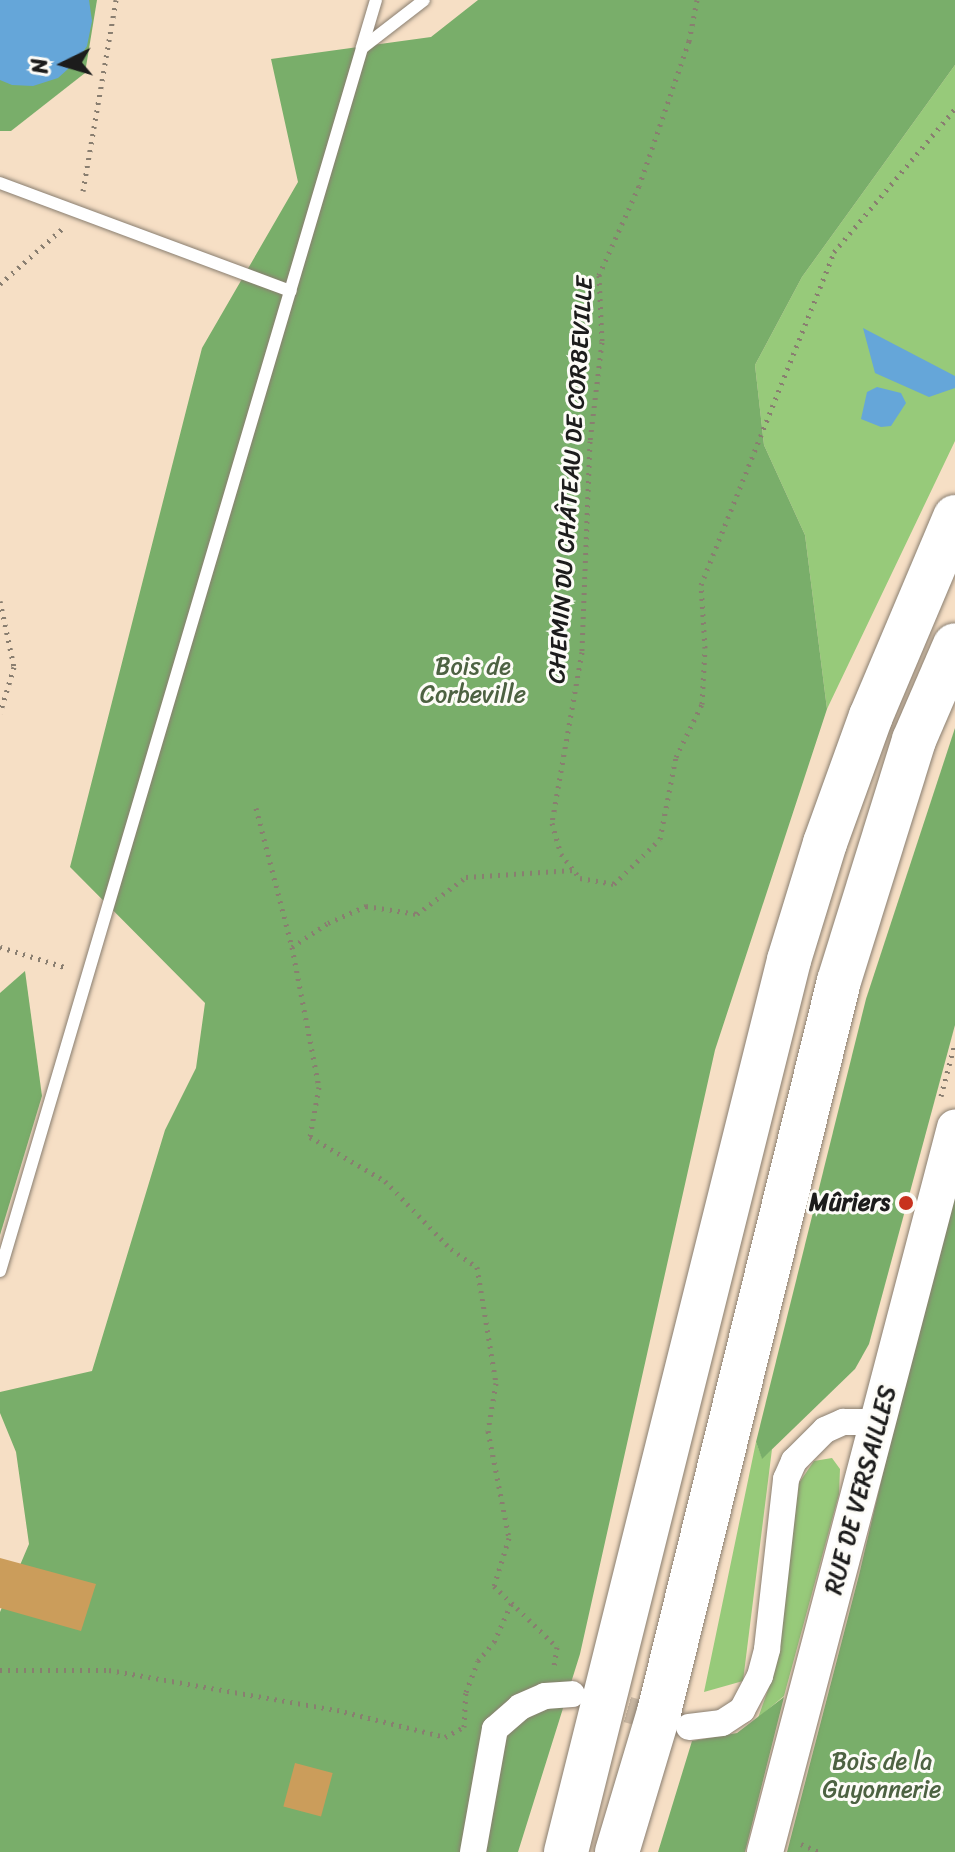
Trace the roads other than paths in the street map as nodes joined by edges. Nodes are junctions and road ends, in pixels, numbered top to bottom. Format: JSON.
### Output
{"nodes":[{"id":1,"x":376,"y":0,"type":"edge"},
{"id":2,"x":424,"y":0,"type":"edge"},
{"id":3,"x":362,"y":48,"type":"junction"},
{"id":4,"x":0,"y":183,"type":"edge"},
{"id":5,"x":291,"y":291,"type":"junction"},
{"id":6,"x":955,"y":517,"type":"edge"},
{"id":7,"x":955,"y":645,"type":"edge"},
{"id":8,"x":955,"y":1127,"type":"edge"},
{"id":9,"x":0,"y":1271,"type":"edge"},
{"id":10,"x":879,"y":1422,"type":"junction"},
{"id":11,"x":572,"y":1694,"type":"tunnel mouth"},
{"id":12,"x":689,"y":1727,"type":"tunnel mouth"},
{"id":13,"x":473,"y":1852,"type":"edge"},
{"id":14,"x":566,"y":1852,"type":"edge"},
{"id":15,"x":617,"y":1852,"type":"edge"},
{"id":16,"x":765,"y":1852,"type":"edge"}],
"edges":[{"from":1,"to":3,"type":"lane"},
{"from":2,"to":3,"type":"lane"},
{"from":3,"to":5,"type":"lane"},
{"from":4,"to":5,"type":"lane"},
{"from":5,"to":9,"type":"lane"},
{"from":6,"to":14,"type":"highway"},
{"from":7,"to":15,"type":"highway"},
{"from":8,"to":10,"type":"main road","name":"RUE DE VERSAILLES"},
{"from":10,"to":12,"type":"street"},
{"from":10,"to":16,"type":"main road","name":"RUE DE VERSAILLES"},
{"from":11,"to":13,"type":"street"}]}
